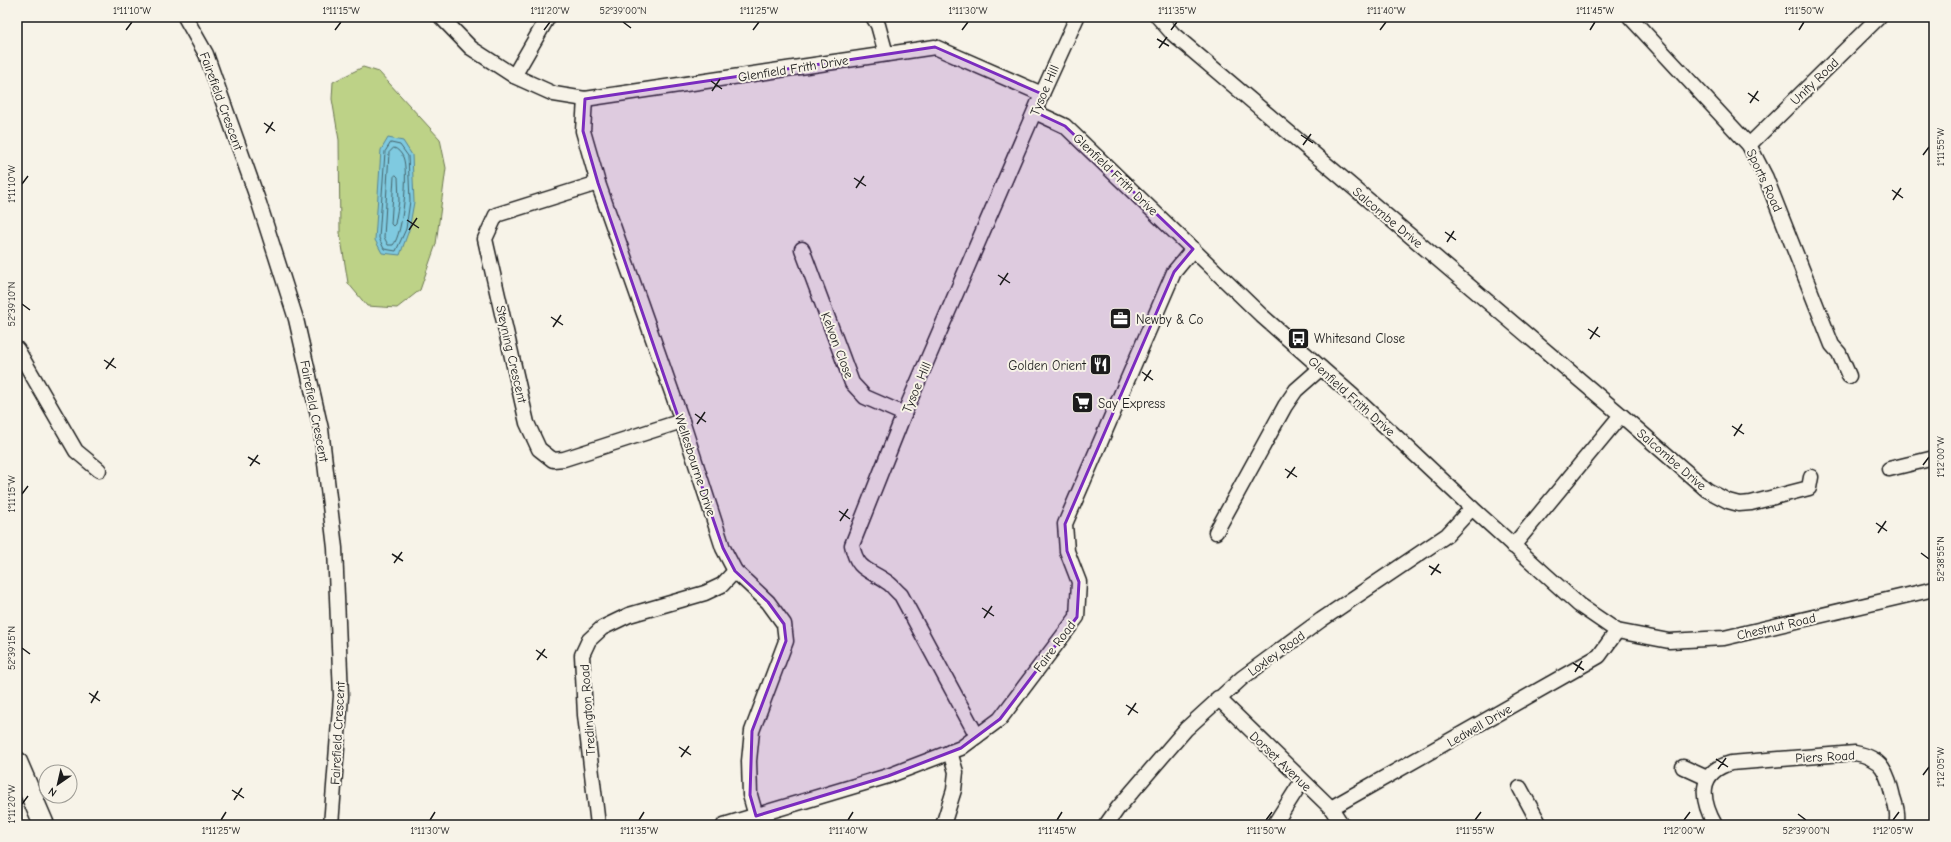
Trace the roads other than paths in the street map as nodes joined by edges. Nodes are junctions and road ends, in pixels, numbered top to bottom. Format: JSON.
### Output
{"nodes":[{"id":1,"x":185,"y":17,"type":"edge"},
{"id":2,"x":441,"y":17,"type":"edge"},
{"id":3,"x":548,"y":17,"type":"edge"},
{"id":4,"x":873,"y":17,"type":"edge"},
{"id":5,"x":1077,"y":17,"type":"edge"},
{"id":6,"x":1158,"y":17,"type":"edge"},
{"id":7,"x":1630,"y":17,"type":"edge"},
{"id":8,"x":1879,"y":17,"type":"edge"},
{"id":9,"x":886,"y":54,"type":"junction"},
{"id":10,"x":514,"y":76,"type":"junction"},
{"id":11,"x":1042,"y":94,"type":"junction"},
{"id":12,"x":584,"y":99,"type":"junction"},
{"id":13,"x":1035,"y":112,"type":"junction"},
{"id":14,"x":1749,"y":145,"type":"junction"},
{"id":15,"x":598,"y":182,"type":"junction"},
{"id":16,"x":802,"y":249,"type":"dead end"},
{"id":17,"x":1194,"y":249,"type":"junction"},
{"id":18,"x":17,"y":349,"type":"edge"},
{"id":19,"x":1321,"y":368,"type":"junction"},
{"id":20,"x":1849,"y":376,"type":"dead end"},
{"id":21,"x":904,"y":414,"type":"junction"},
{"id":22,"x":1621,"y":414,"type":"junction"},
{"id":23,"x":682,"y":421,"type":"junction"},
{"id":24,"x":1934,"y":458,"type":"edge"},
{"id":25,"x":1889,"y":469,"type":"dead end"},
{"id":26,"x":98,"y":470,"type":"dead end"},
{"id":27,"x":1811,"y":477,"type":"dead end"},
{"id":28,"x":1472,"y":508,"type":"junction"},
{"id":29,"x":1216,"y":532,"type":"dead end"},
{"id":30,"x":1513,"y":546,"type":"junction"},
{"id":31,"x":735,"y":571,"type":"junction"},
{"id":32,"x":1934,"y":589,"type":"edge"},
{"id":33,"x":1617,"y":631,"type":"junction"},
{"id":34,"x":1218,"y":698,"type":"junction"},
{"id":35,"x":977,"y":736,"type":"junction"},
{"id":36,"x":950,"y":752,"type":"junction"},
{"id":37,"x":17,"y":762,"type":"edge"},
{"id":38,"x":1680,"y":765,"type":"dead end"},
{"id":39,"x":1708,"y":778,"type":"junction"},
{"id":40,"x":1302,"y":781,"type":"junction"},
{"id":41,"x":1520,"y":788,"type":"dead end"},
{"id":42,"x":1331,"y":808,"type":"junction"},
{"id":43,"x":756,"y":816,"type":"junction"},
{"id":44,"x":44,"y":825,"type":"edge"},
{"id":45,"x":331,"y":825,"type":"edge"},
{"id":46,"x":598,"y":825,"type":"edge"},
{"id":47,"x":724,"y":825,"type":"edge"},
{"id":48,"x":942,"y":825,"type":"edge"},
{"id":49,"x":1106,"y":825,"type":"edge"},
{"id":50,"x":1274,"y":825,"type":"edge"},
{"id":51,"x":1342,"y":825,"type":"edge"},
{"id":52,"x":1540,"y":825,"type":"edge"},
{"id":53,"x":1715,"y":825,"type":"edge"},
{"id":54,"x":1896,"y":825,"type":"edge"}],
"edges":[{"from":1,"to":45,"type":"street","name":"Fairefield Crescent"},
{"from":2,"to":10,"type":"street","name":"Glenfield Frith Drive"},
{"from":3,"to":10,"type":"street"},
{"from":4,"to":9,"type":"street"},
{"from":5,"to":11,"type":"street","name":"Tysoe Hill"},
{"from":6,"to":22,"type":"street","name":"Salcombe Drive"},
{"from":7,"to":14,"type":"street","name":"Sports Road"},
{"from":8,"to":14,"type":"street","name":"Unity Road"},
{"from":9,"to":11,"type":"street","name":"Glenfield Frith Drive"},
{"from":9,"to":12,"type":"street","name":"Glenfield Frith Drive"},
{"from":10,"to":12,"type":"street","name":"Glenfield Frith Drive"},
{"from":11,"to":13,"type":"street","name":"Tysoe Hill"},
{"from":12,"to":15,"type":"street","name":"Wellesbourne Drive"},
{"from":13,"to":17,"type":"street","name":"Glenfield Frith Drive"},
{"from":13,"to":21,"type":"street","name":"Tysoe Hill"},
{"from":14,"to":20,"type":"street","name":"Sports Road"},
{"from":15,"to":23,"type":"street","name":"Wellesbourne Drive"},
{"from":15,"to":23,"type":"street","name":"Steyning Crescent"},
{"from":16,"to":21,"type":"street","name":"Kelvon Close"},
{"from":17,"to":19,"type":"street","name":"Glenfield Frith Drive"},
{"from":17,"to":35,"type":"street","name":"Faire Road"},
{"from":18,"to":26,"type":"street"},
{"from":19,"to":28,"type":"street","name":"Glenfield Frith Drive"},
{"from":19,"to":29,"type":"street"},
{"from":21,"to":35,"type":"street","name":"Tysoe Hill"},
{"from":22,"to":27,"type":"street","name":"Salcombe Drive"},
{"from":22,"to":30,"type":"street"},
{"from":23,"to":31,"type":"street","name":"Wellesbourne Drive"},
{"from":24,"to":25,"type":"street"},
{"from":28,"to":30,"type":"street","name":"Glenfield Frith Drive"},
{"from":28,"to":34,"type":"street","name":"Loxley Road"},
{"from":30,"to":33,"type":"street","name":"Glenfield Frith Drive"},
{"from":31,"to":43,"type":"street","name":"Wellesbourne Drive"},
{"from":31,"to":46,"type":"street","name":"Tredington Road"},
{"from":32,"to":33,"type":"street","name":"Chestnut Road"},
{"from":33,"to":42,"type":"street","name":"Ledwell Drive"},
{"from":34,"to":40,"type":"street","name":"Dorset Avenue"},
{"from":34,"to":49,"type":"street","name":"Loxley Road"},
{"from":35,"to":36,"type":"street","name":"Faire Road"},
{"from":36,"to":43,"type":"street","name":"Faire Road"},
{"from":36,"to":48,"type":"street"},
{"from":37,"to":44,"type":"highway"},
{"from":38,"to":39,"type":"street"},
{"from":39,"to":53,"type":"street"},
{"from":39,"to":54,"type":"street","name":"Piers Road"},
{"from":40,"to":42,"type":"street","name":"Dorset Avenue"},
{"from":40,"to":50,"type":"street"},
{"from":41,"to":52,"type":"street"},
{"from":42,"to":51,"type":"street","name":"Dorset Avenue"},
{"from":43,"to":47,"type":"street","name":"Faire Road"}]}
